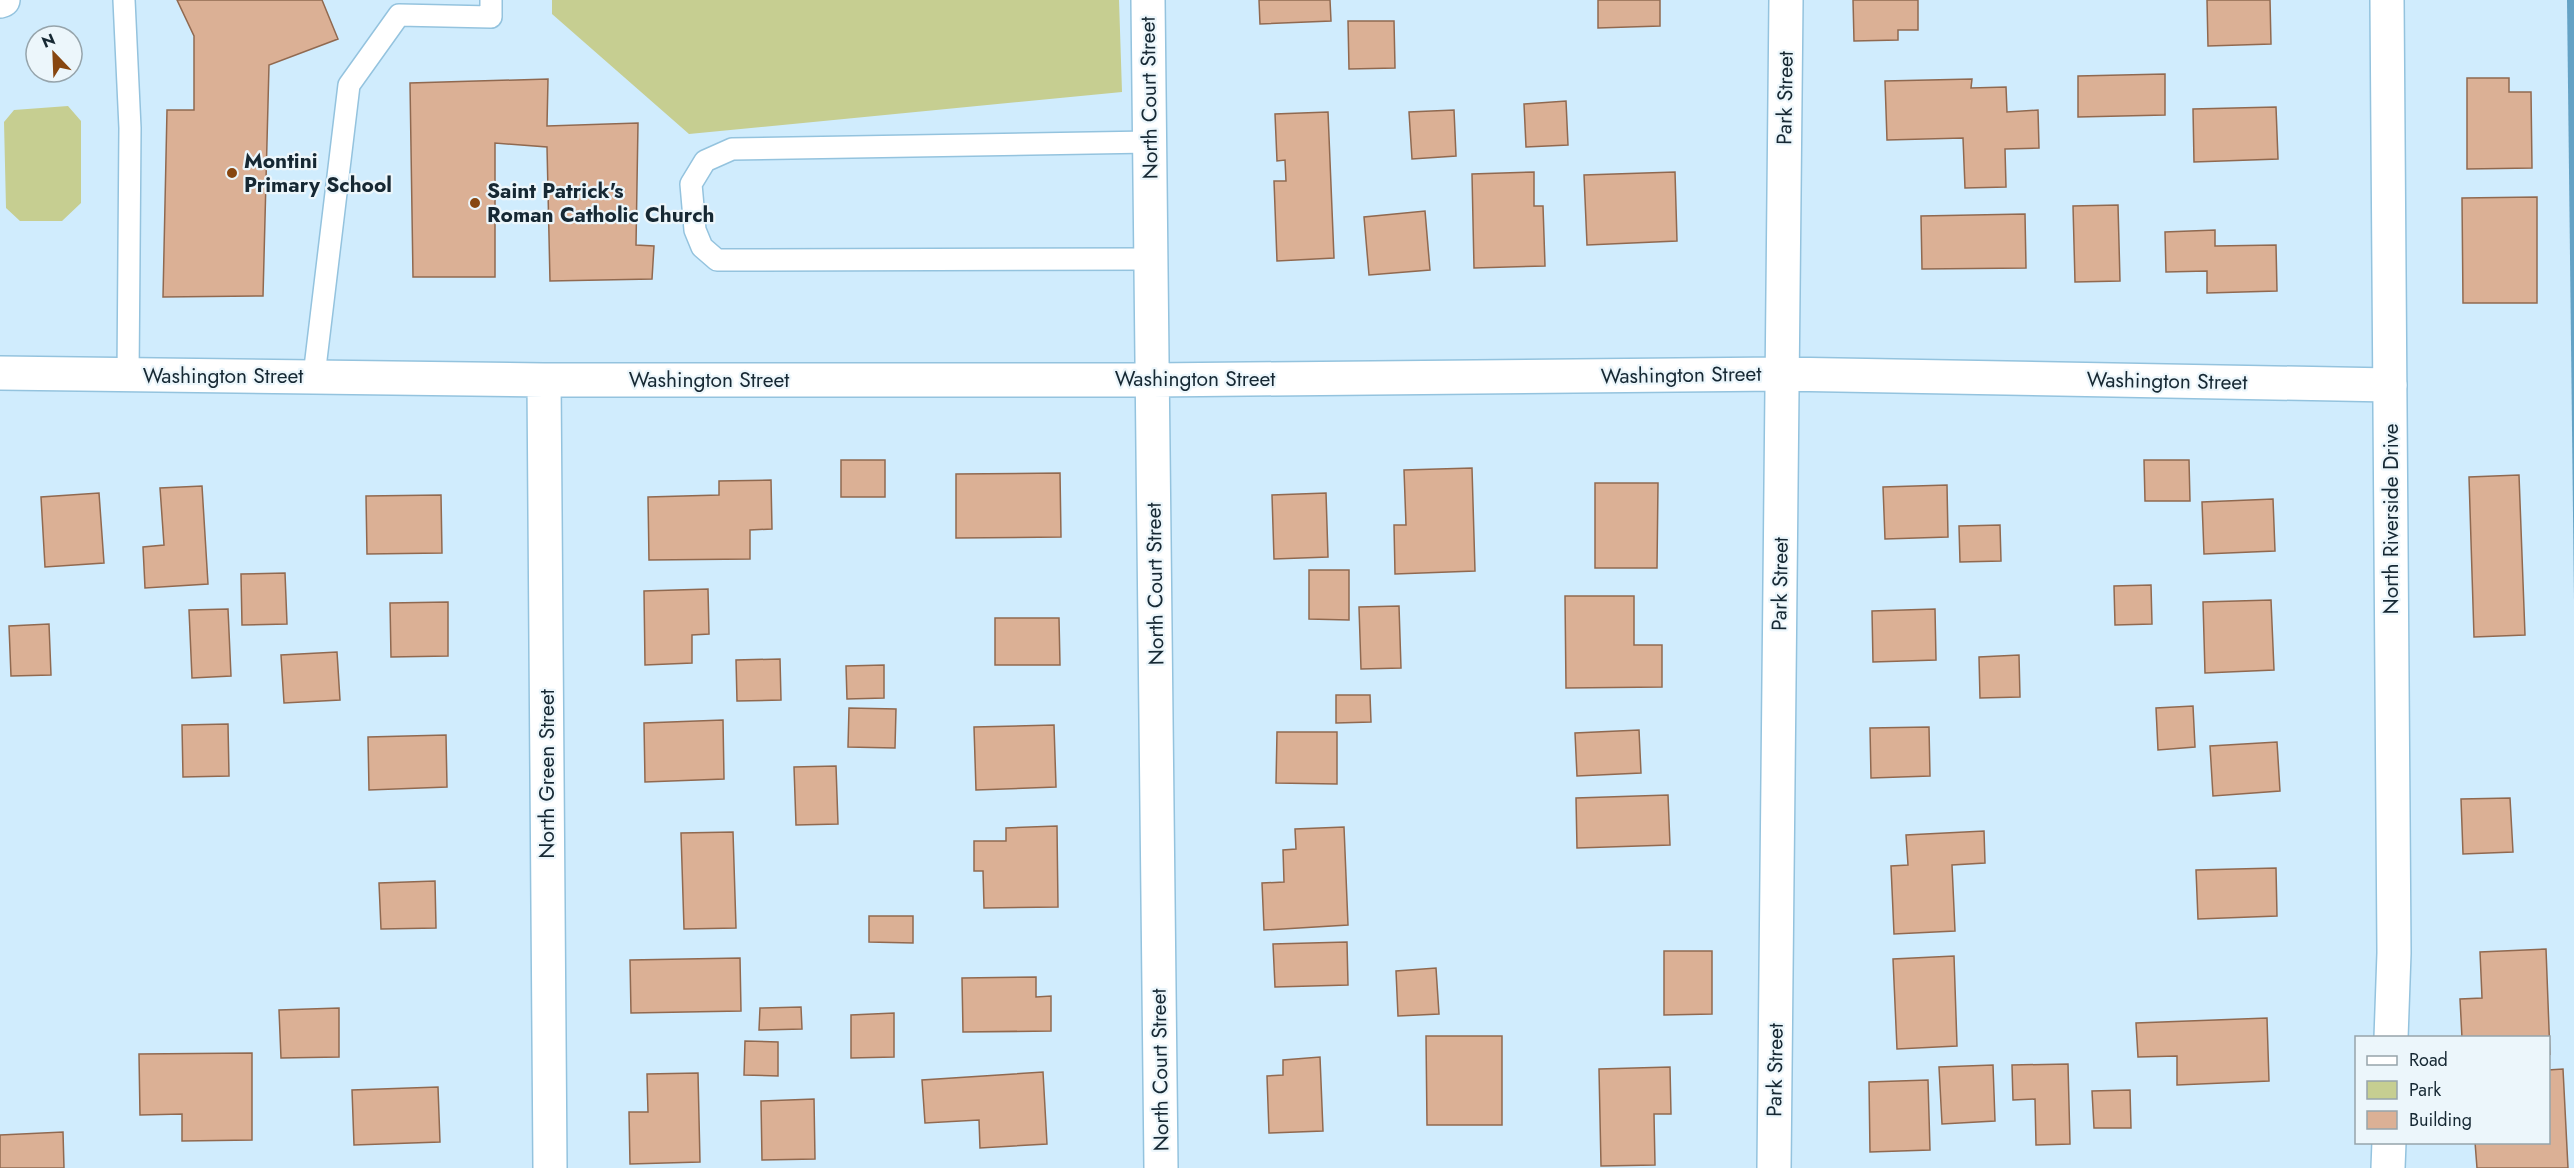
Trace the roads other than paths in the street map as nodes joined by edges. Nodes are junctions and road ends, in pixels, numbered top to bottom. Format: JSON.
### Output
{"nodes":[{"id":1,"x":124,"y":0,"type":"edge"},
{"id":2,"x":491,"y":0,"type":"edge"},
{"id":3,"x":1148,"y":0,"type":"edge"},
{"id":4,"x":1786,"y":0,"type":"edge"},
{"id":5,"x":2387,"y":0,"type":"edge"},
{"id":6,"x":1150,"y":142,"type":"junction"},
{"id":7,"x":1151,"y":259,"type":"junction"},
{"id":8,"x":0,"y":372,"type":"edge"},
{"id":9,"x":1782,"y":374,"type":"junction"},
{"id":10,"x":128,"y":376,"type":"junction"},
{"id":11,"x":314,"y":376,"type":"junction"},
{"id":12,"x":544,"y":380,"type":"junction"},
{"id":13,"x":1153,"y":380,"type":"junction"},
{"id":14,"x":2390,"y":385,"type":"junction"},
{"id":15,"x":2391,"y":1036,"type":"edge"},
{"id":16,"x":2389,"y":1144,"type":"edge"},
{"id":17,"x":550,"y":1168,"type":"edge"},
{"id":18,"x":1161,"y":1168,"type":"edge"},
{"id":19,"x":1774,"y":1168,"type":"edge"},
{"id":20,"x":2388,"y":1168,"type":"edge"}],
"edges":[{"from":1,"to":10,"type":"lane"},
{"from":2,"to":11,"type":"lane"},
{"from":3,"to":6,"type":"street","name":"North Court Street"},
{"from":4,"to":9,"type":"street","name":"Park Street"},
{"from":5,"to":14,"type":"street","name":"North Riverside Drive"},
{"from":6,"to":7,"type":"street","name":"North Court Street"},
{"from":6,"to":7,"type":"lane"},
{"from":7,"to":13,"type":"street","name":"North Court Street"},
{"from":8,"to":10,"type":"street","name":"Washington Street"},
{"from":9,"to":13,"type":"street","name":"Washington Street"},
{"from":9,"to":14,"type":"street","name":"Washington Street"},
{"from":9,"to":19,"type":"street","name":"Park Street"},
{"from":10,"to":11,"type":"street","name":"Washington Street"},
{"from":11,"to":12,"type":"street","name":"Washington Street"},
{"from":12,"to":13,"type":"street","name":"Washington Street"},
{"from":12,"to":17,"type":"street","name":"North Green Street"},
{"from":13,"to":18,"type":"street","name":"North Court Street"},
{"from":14,"to":15,"type":"street","name":"North Riverside Drive"},
{"from":16,"to":20,"type":"street"}]}
